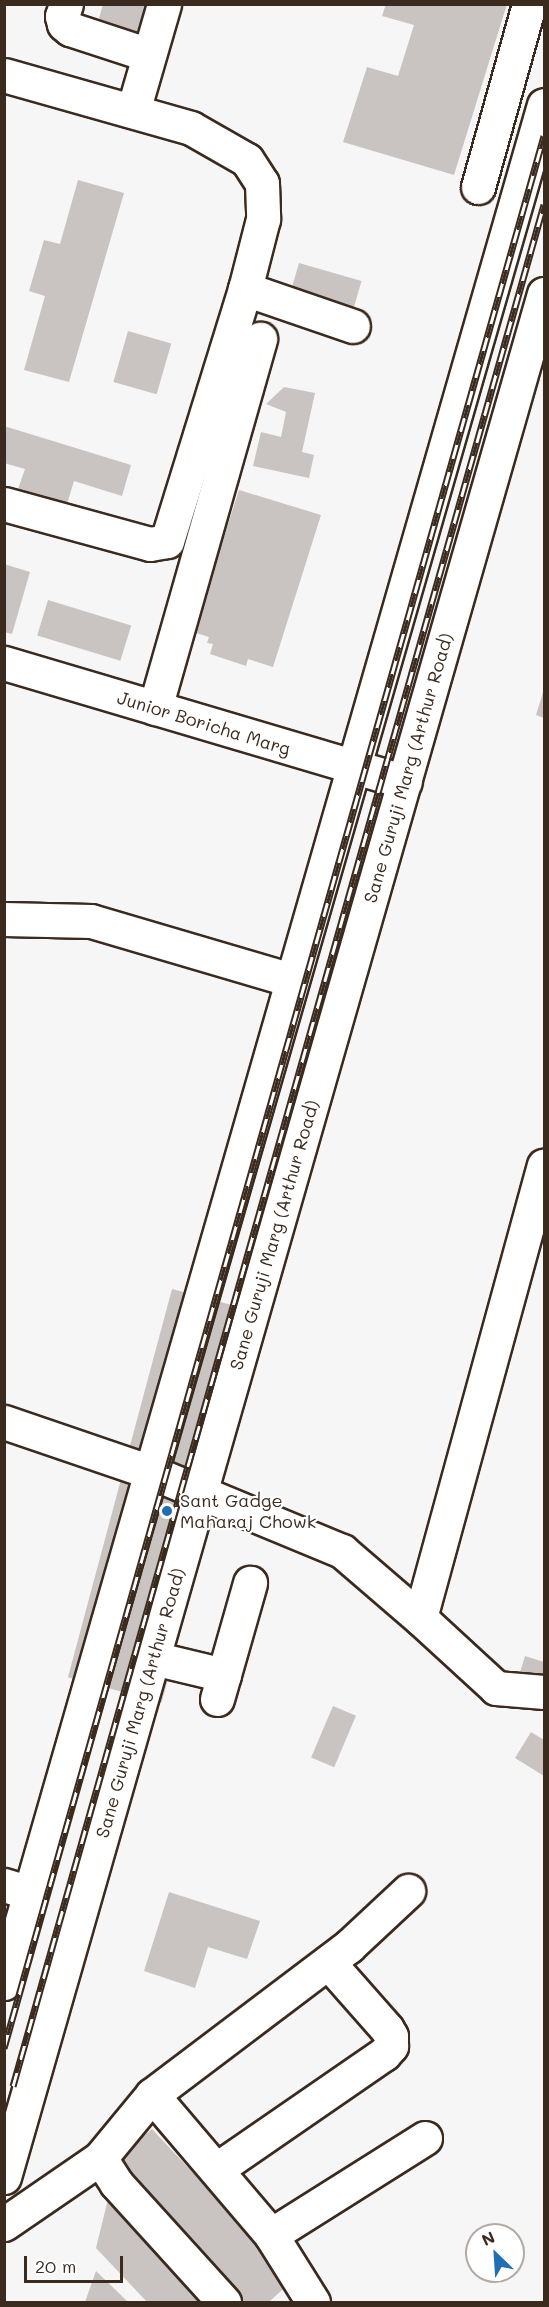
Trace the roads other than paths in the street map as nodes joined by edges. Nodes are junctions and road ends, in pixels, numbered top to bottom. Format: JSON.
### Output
{"nodes":[{"id":1,"x":66,"y":4,"type":"edge"},
{"id":2,"x":164,"y":4,"type":"edge"},
{"id":3,"x":529,"y":4,"type":"edge"},
{"id":4,"x":149,"y":55,"type":"junction"},
{"id":5,"x":4,"y":75,"type":"edge"},
{"id":6,"x":544,"y":105,"type":"edge"},
{"id":7,"x":133,"y":111,"type":"junction"},
{"id":8,"x":478,"y":187,"type":"dead end"},
{"id":9,"x":245,"y":289,"type":"junction"},
{"id":10,"x":490,"y":294,"type":"junction"},
{"id":11,"x":543,"y":300,"type":"edge"},
{"id":12,"x":353,"y":326,"type":"dead end"},
{"id":13,"x":260,"y":339,"type":"dead end"},
{"id":14,"x":4,"y":504,"type":"edge"},
{"id":15,"x":424,"y":523,"type":"junction"},
{"id":16,"x":475,"y":535,"type":"junction"},
{"id":17,"x":4,"y":663,"type":"edge"},
{"id":18,"x":375,"y":693,"type":"junction"},
{"id":19,"x":426,"y":707,"type":"junction"},
{"id":20,"x":155,"y":708,"type":"junction"},
{"id":21,"x":353,"y":768,"type":"junction"},
{"id":22,"x":405,"y":782,"type":"junction"},
{"id":23,"x":4,"y":919,"type":"edge"},
{"id":24,"x":292,"y":980,"type":"junction"},
{"id":25,"x":544,"y":1166,"type":"edge"},
{"id":26,"x":4,"y":1422,"type":"edge"},
{"id":27,"x":151,"y":1472,"type":"junction"},
{"id":28,"x":201,"y":1492,"type":"junction"},
{"id":29,"x":250,"y":1583,"type":"dead end"},
{"id":30,"x":420,"y":1618,"type":"junction"},
{"id":31,"x":153,"y":1658,"type":"junction"},
{"id":32,"x":544,"y":1692,"type":"edge"},
{"id":33,"x":17,"y":1889,"type":"edge"},
{"id":34,"x":408,"y":1891,"type":"dead end"},
{"id":35,"x":328,"y":1962,"type":"junction"},
{"id":36,"x":4,"y":1983,"type":"edge"},
{"id":37,"x":152,"y":2095,"type":"junction"},
{"id":38,"x":425,"y":2138,"type":"dead end"},
{"id":39,"x":100,"y":2158,"type":"junction"},
{"id":40,"x":217,"y":2169,"type":"junction"},
{"id":41,"x":4,"y":2177,"type":"edge"},
{"id":42,"x":4,"y":2224,"type":"edge"},
{"id":43,"x":271,"y":2235,"type":"junction"},
{"id":44,"x":224,"y":2302,"type":"edge"},
{"id":45,"x":313,"y":2302,"type":"edge"}],
"edges":[{"from":1,"to":4,"type":"main road"},
{"from":2,"to":4,"type":"main road"},
{"from":3,"to":8,"type":"main road"},
{"from":4,"to":7,"type":"main road"},
{"from":5,"to":7,"type":"main road"},
{"from":6,"to":10,"type":"main road"},
{"from":7,"to":9,"type":"main road"},
{"from":9,"to":12,"type":"main road"},
{"from":9,"to":14,"type":"main road"},
{"from":10,"to":11,"type":"main road"},
{"from":10,"to":15,"type":"main road"},
{"from":11,"to":16,"type":"main road","name":"Sane Guruji Marg (Arthur Road)"},
{"from":13,"to":20,"type":"main road"},
{"from":15,"to":16,"type":"main road"},
{"from":15,"to":18,"type":"main road"},
{"from":16,"to":19,"type":"main road","name":"Sane Guruji Marg (Arthur Road)"},
{"from":17,"to":20,"type":"main road","name":"Junior Boricha Marg"},
{"from":18,"to":19,"type":"main road"},
{"from":18,"to":21,"type":"main road"},
{"from":19,"to":22,"type":"main road","name":"Sane Guruji Marg (Arthur Road)"},
{"from":20,"to":21,"type":"main road","name":"Junior Boricha Marg"},
{"from":21,"to":22,"type":"main road","name":"Junior Boricha Marg"},
{"from":21,"to":24,"type":"main road"},
{"from":22,"to":28,"type":"main road","name":"Sane Guruji Marg (Arthur Road)"},
{"from":23,"to":24,"type":"main road"},
{"from":24,"to":27,"type":"main road"},
{"from":25,"to":30,"type":"main road"},
{"from":26,"to":27,"type":"main road"},
{"from":27,"to":28,"type":"main road"},
{"from":27,"to":33,"type":"main road"},
{"from":28,"to":30,"type":"main road"},
{"from":28,"to":31,"type":"main road","name":"Sane Guruji Marg (Arthur Road)"},
{"from":29,"to":31,"type":"main road"},
{"from":30,"to":32,"type":"main road"},
{"from":31,"to":41,"type":"main road","name":"Sane Guruji Marg (Arthur Road)"},
{"from":33,"to":36,"type":"main road"},
{"from":34,"to":35,"type":"main road"},
{"from":35,"to":37,"type":"main road"},
{"from":35,"to":40,"type":"main road"},
{"from":37,"to":39,"type":"main road"},
{"from":37,"to":40,"type":"main road"},
{"from":38,"to":43,"type":"main road"},
{"from":39,"to":42,"type":"main road"},
{"from":39,"to":44,"type":"main road"},
{"from":40,"to":43,"type":"main road"},
{"from":43,"to":45,"type":"main road"}]}
